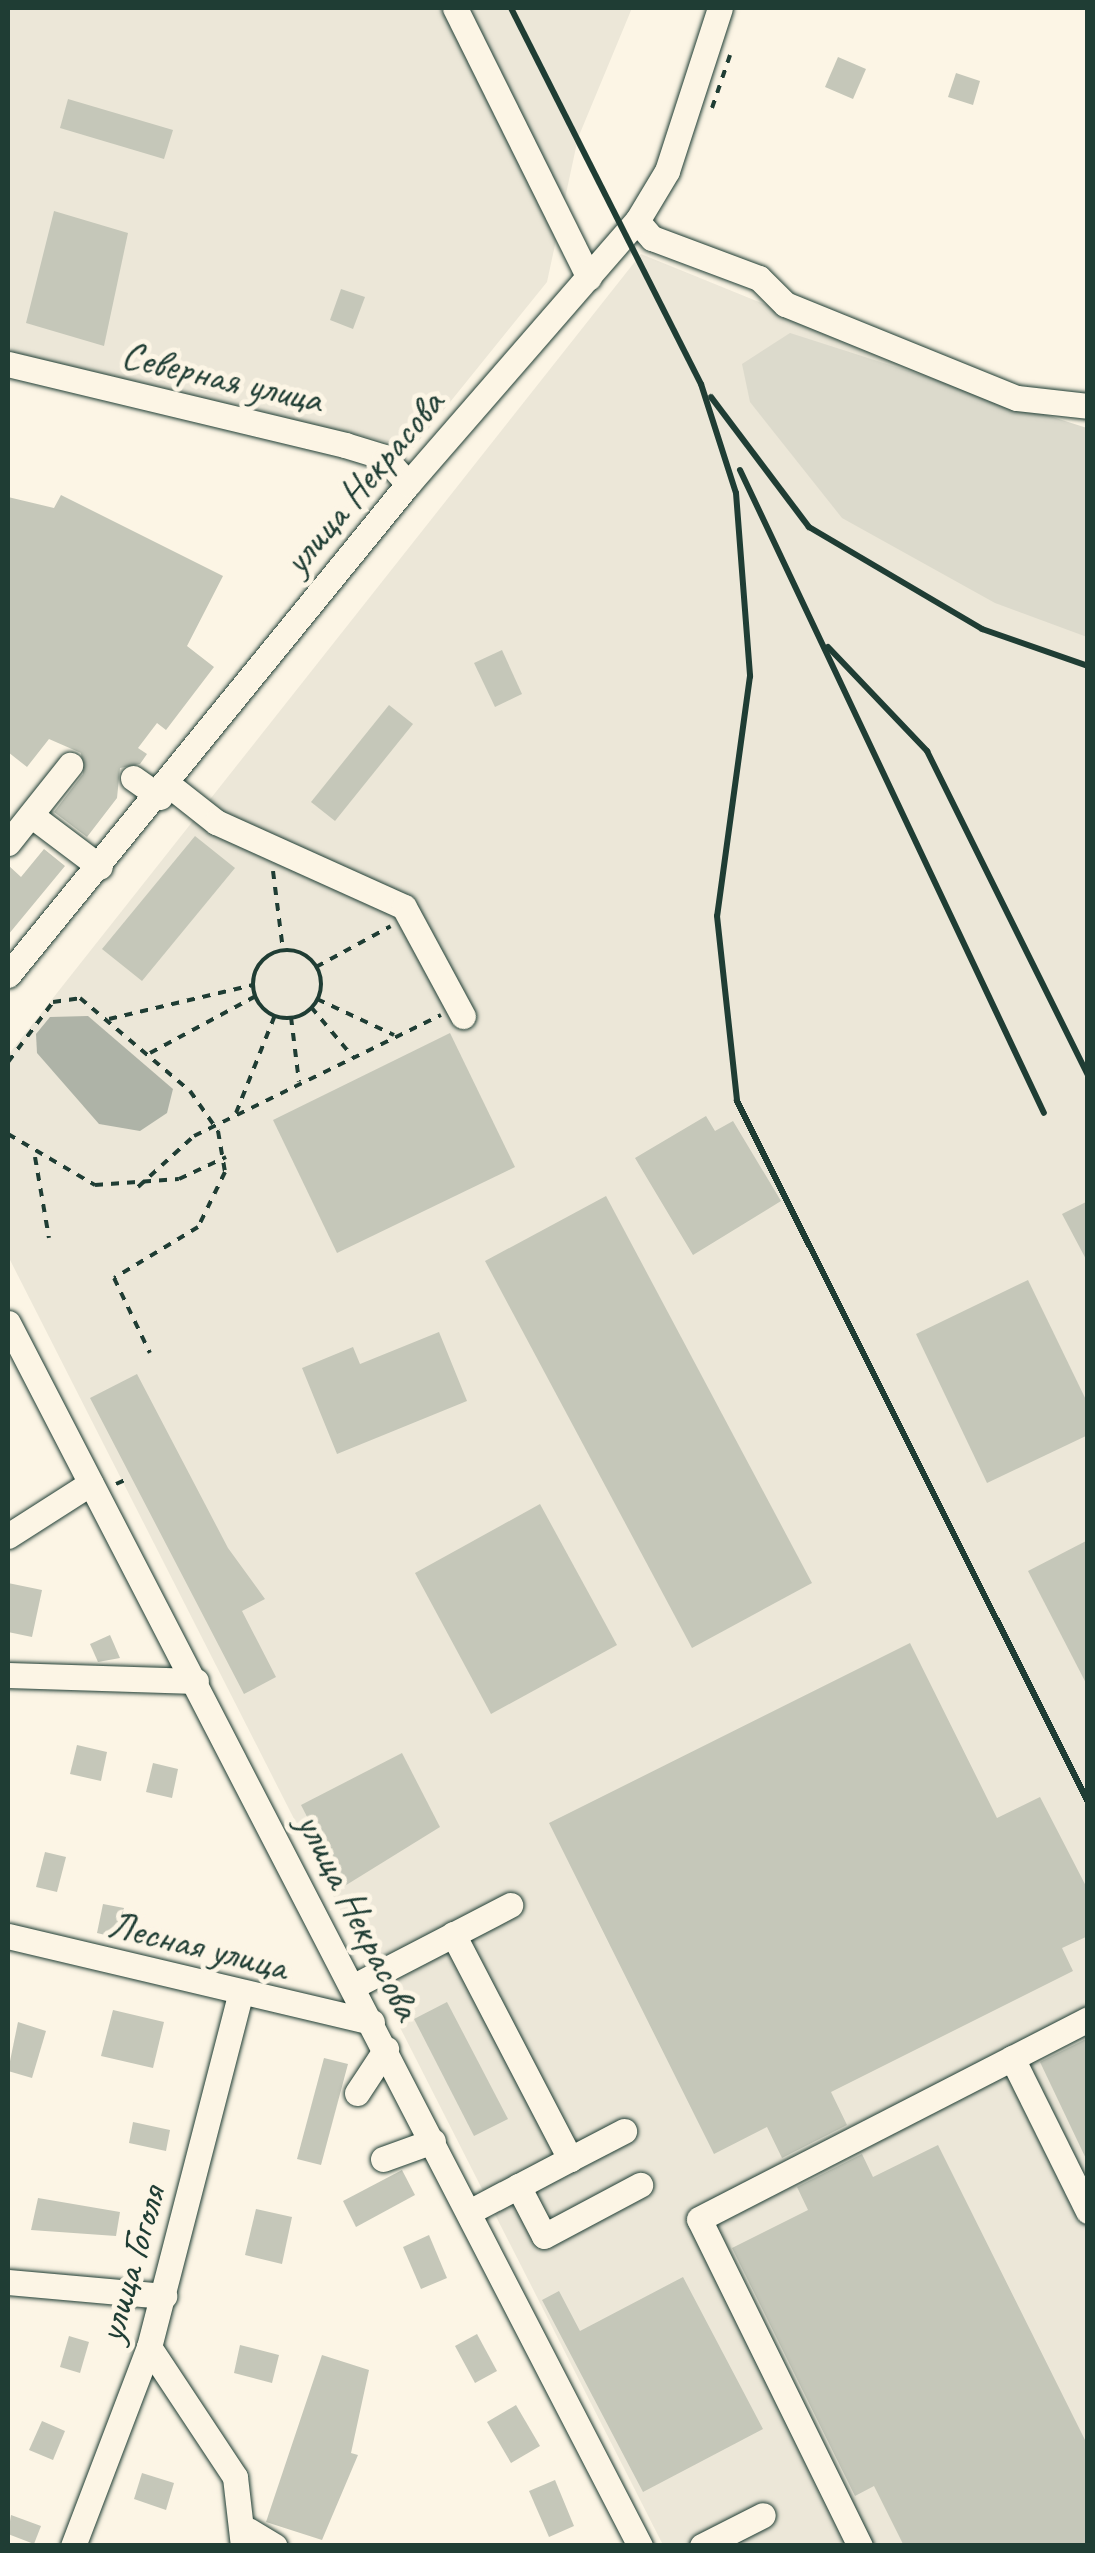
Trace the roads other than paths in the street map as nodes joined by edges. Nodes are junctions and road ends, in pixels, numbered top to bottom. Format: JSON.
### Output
{"nodes":[{"id":1,"x":455,"y":8,"type":"edge"},
{"id":2,"x":720,"y":8,"type":"edge"},
{"id":3,"x":637,"y":221,"type":"junction"},
{"id":4,"x":589,"y":278,"type":"junction"},
{"id":5,"x":8,"y":364,"type":"edge"},
{"id":6,"x":1088,"y":406,"type":"edge"},
{"id":7,"x":408,"y":484,"type":"junction"},
{"id":8,"x":70,"y":765,"type":"dead end"},
{"id":9,"x":133,"y":778,"type":"dead end"},
{"id":10,"x":164,"y":791,"type":"junction"},
{"id":11,"x":31,"y":814,"type":"junction"},
{"id":12,"x":8,"y":844,"type":"edge"},
{"id":13,"x":100,"y":867,"type":"junction"},
{"id":14,"x":8,"y":975,"type":"edge"},
{"id":15,"x":463,"y":1016,"type":"dead end"},
{"id":16,"x":8,"y":1323,"type":"edge"},
{"id":17,"x":91,"y":1482,"type":"junction"},
{"id":18,"x":8,"y":1536,"type":"edge"},
{"id":19,"x":8,"y":1676,"type":"edge"},
{"id":20,"x":196,"y":1681,"type":"junction"},
{"id":21,"x":510,"y":1904,"type":"dead end"},
{"id":22,"x":453,"y":1934,"type":"junction"},
{"id":23,"x":8,"y":1936,"type":"edge"},
{"id":24,"x":354,"y":1986,"type":"junction"},
{"id":25,"x":240,"y":1996,"type":"junction"},
{"id":26,"x":1088,"y":2019,"type":"edge"},
{"id":27,"x":372,"y":2022,"type":"junction"},
{"id":28,"x":386,"y":2049,"type":"junction"},
{"id":29,"x":1012,"y":2058,"type":"junction"},
{"id":30,"x":358,"y":2094,"type":"dead end"},
{"id":31,"x":624,"y":2131,"type":"dead end"},
{"id":32,"x":433,"y":2141,"type":"junction"},
{"id":33,"x":383,"y":2159,"type":"dead end"},
{"id":34,"x":570,"y":2159,"type":"junction"},
{"id":35,"x":518,"y":2186,"type":"junction"},
{"id":36,"x":640,"y":2186,"type":"dead end"},
{"id":37,"x":1088,"y":2210,"type":"edge"},
{"id":38,"x":469,"y":2212,"type":"junction"},
{"id":39,"x":8,"y":2282,"type":"edge"},
{"id":40,"x":164,"y":2296,"type":"junction"},
{"id":41,"x":148,"y":2347,"type":"junction"},
{"id":42,"x":762,"y":2515,"type":"dead end"},
{"id":43,"x":245,"y":2538,"type":"edge"},
{"id":44,"x":73,"y":2546,"type":"edge"},
{"id":45,"x":275,"y":2546,"type":"edge"},
{"id":46,"x":640,"y":2546,"type":"edge"},
{"id":47,"x":702,"y":2546,"type":"edge"},
{"id":48,"x":860,"y":2546,"type":"edge"}],
"edges":[{"from":1,"to":4,"type":"street"},
{"from":2,"to":3,"type":"street","name":"улица Некрасова"},
{"from":3,"to":4,"type":"street","name":"улица Некрасова"},
{"from":3,"to":6,"type":"street"},
{"from":4,"to":7,"type":"street","name":"улица Некрасова"},
{"from":5,"to":7,"type":"street","name":"Северная улица"},
{"from":7,"to":10,"type":"street","name":"улица Некрасова"},
{"from":8,"to":11,"type":"street"},
{"from":9,"to":10,"type":"street"},
{"from":10,"to":13,"type":"street","name":"улица Некрасова"},
{"from":10,"to":15,"type":"street"},
{"from":11,"to":12,"type":"street"},
{"from":11,"to":13,"type":"street"},
{"from":13,"to":14,"type":"street","name":"улица Некрасова"},
{"from":16,"to":17,"type":"street","name":"улица Некрасова"},
{"from":17,"to":18,"type":"street"},
{"from":17,"to":20,"type":"street","name":"улица Некрасова"},
{"from":19,"to":20,"type":"street"},
{"from":20,"to":24,"type":"street","name":"улица Некрасова"},
{"from":21,"to":22,"type":"street"},
{"from":22,"to":24,"type":"street"},
{"from":22,"to":34,"type":"street"},
{"from":23,"to":25,"type":"street","name":"Лесная улица"},
{"from":24,"to":27,"type":"street","name":"улица Некрасова"},
{"from":25,"to":27,"type":"street","name":"Лесная улица"},
{"from":25,"to":40,"type":"street","name":"улица Гоголя"},
{"from":26,"to":29,"type":"street"},
{"from":27,"to":28,"type":"street","name":"улица Некрасова"},
{"from":28,"to":30,"type":"street"},
{"from":28,"to":32,"type":"street","name":"улица Некрасова"},
{"from":29,"to":37,"type":"street"},
{"from":29,"to":48,"type":"street"},
{"from":31,"to":34,"type":"street"},
{"from":32,"to":33,"type":"street"},
{"from":32,"to":38,"type":"street","name":"улица Некрасова"},
{"from":34,"to":35,"type":"street"},
{"from":35,"to":36,"type":"street"},
{"from":35,"to":38,"type":"street"},
{"from":38,"to":46,"type":"street","name":"улица Некрасова"},
{"from":39,"to":40,"type":"street"},
{"from":40,"to":41,"type":"street","name":"улица Гоголя"},
{"from":41,"to":43,"type":"street"},
{"from":41,"to":44,"type":"street","name":"улица Гоголя"},
{"from":42,"to":47,"type":"street"},
{"from":43,"to":45,"type":"street"}]}
